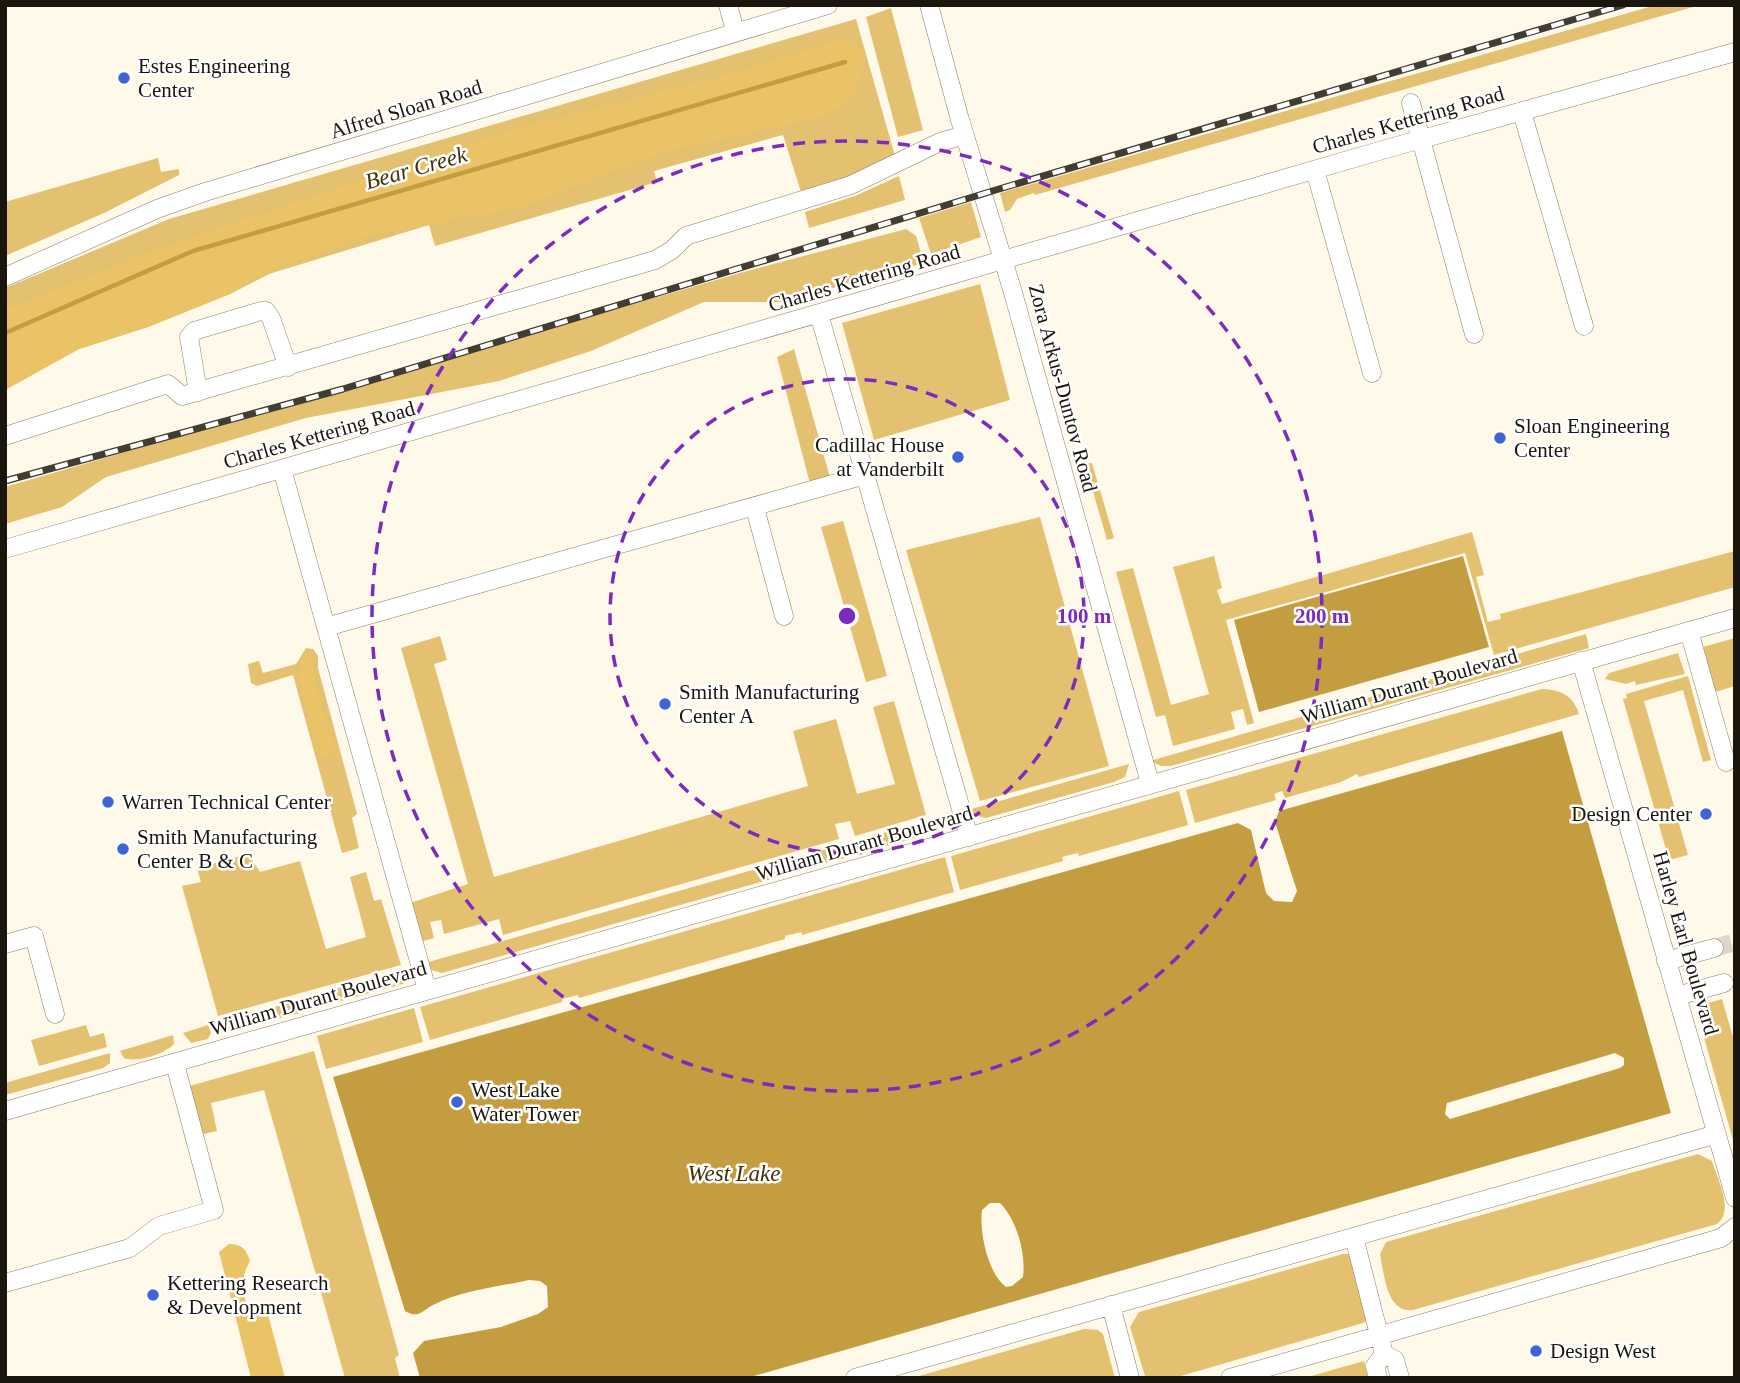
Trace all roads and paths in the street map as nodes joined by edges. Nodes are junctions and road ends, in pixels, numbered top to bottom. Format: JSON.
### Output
{"nodes":[{"id":1,"x":728,"y":5,"type":"edge"},
{"id":2,"x":828,"y":5,"type":"edge"},
{"id":3,"x":929,"y":5,"type":"edge"},
{"id":4,"x":735,"y":31,"type":"junction"},
{"id":5,"x":1735,"y":51,"type":"edge"},
{"id":6,"x":1411,"y":103,"type":"dead end"},
{"id":7,"x":1522,"y":112,"type":"junction"},
{"id":8,"x":965,"y":135,"type":"junction"},
{"id":9,"x":1420,"y":140,"type":"junction"},
{"id":10,"x":1315,"y":170,"type":"junction"},
{"id":11,"x":1005,"y":262,"type":"junction"},
{"id":12,"x":5,"y":277,"type":"edge"},
{"id":13,"x":819,"y":314,"type":"junction"},
{"id":14,"x":1584,"y":326,"type":"dead end"},
{"id":15,"x":1474,"y":334,"type":"dead end"},
{"id":16,"x":288,"y":367,"type":"junction"},
{"id":17,"x":1372,"y":373,"type":"dead end"},
{"id":18,"x":198,"y":392,"type":"junction"},
{"id":19,"x":5,"y":436,"type":"edge"},
{"id":20,"x":282,"y":469,"type":"junction"},
{"id":21,"x":865,"y":475,"type":"junction"},
{"id":22,"x":755,"y":508,"type":"junction"},
{"id":23,"x":5,"y":549,"type":"edge"},
{"id":24,"x":784,"y":616,"type":"dead end"},
{"id":25,"x":1735,"y":618,"type":"edge"},
{"id":26,"x":326,"y":627,"type":"junction"},
{"id":27,"x":1689,"y":631,"type":"junction"},
{"id":28,"x":1581,"y":661,"type":"junction"},
{"id":29,"x":1727,"y":762,"type":"dead end"},
{"id":30,"x":1150,"y":783,"type":"junction"},
{"id":31,"x":969,"y":837,"type":"junction"},
{"id":32,"x":5,"y":944,"type":"edge"},
{"id":33,"x":1714,"y":948,"type":"tunnel mouth"},
{"id":34,"x":1666,"y":961,"type":"junction"},
{"id":35,"x":1724,"y":983,"type":"dead end"},
{"id":36,"x":427,"y":990,"type":"junction"},
{"id":37,"x":1677,"y":996,"type":"junction"},
{"id":38,"x":55,"y":1014,"type":"dead end"},
{"id":39,"x":175,"y":1063,"type":"junction"},
{"id":40,"x":5,"y":1111,"type":"edge"},
{"id":41,"x":1717,"y":1134,"type":"junction"},
{"id":42,"x":1735,"y":1198,"type":"edge"},
{"id":43,"x":1735,"y":1227,"type":"edge"},
{"id":44,"x":1354,"y":1237,"type":"junction"},
{"id":45,"x":5,"y":1283,"type":"edge"},
{"id":46,"x":1111,"y":1305,"type":"junction"},
{"id":47,"x":1381,"y":1334,"type":"junction"},
{"id":48,"x":1384,"y":1354,"type":"junction"},
{"id":49,"x":1293,"y":1369,"type":"edge"},
{"id":50,"x":1232,"y":1377,"type":"edge"},
{"id":51,"x":855,"y":1378,"type":"edge"},
{"id":52,"x":1130,"y":1378,"type":"edge"},
{"id":53,"x":1378,"y":1378,"type":"edge"},
{"id":54,"x":1400,"y":1378,"type":"edge"}],
"edges":[{"from":1,"to":4,"type":"lane"},
{"from":2,"to":4,"type":"lane","name":"Alfred Sloan Road"},
{"from":3,"to":8,"type":"lane","name":"Zora Arkus-Duntov Road"},
{"from":4,"to":12,"type":"lane","name":"Alfred Sloan Road"},
{"from":5,"to":7,"type":"lane","name":"Charles Kettering Road"},
{"from":6,"to":9,"type":"lane"},
{"from":7,"to":9,"type":"lane","name":"Charles Kettering Road"},
{"from":7,"to":14,"type":"lane"},
{"from":8,"to":11,"type":"lane","name":"Zora Arkus-Duntov Road"},
{"from":8,"to":16,"type":"lane"},
{"from":9,"to":10,"type":"lane","name":"Charles Kettering Road"},
{"from":9,"to":15,"type":"lane"},
{"from":10,"to":11,"type":"lane","name":"Charles Kettering Road"},
{"from":10,"to":17,"type":"lane"},
{"from":11,"to":13,"type":"lane","name":"Charles Kettering Road"},
{"from":11,"to":30,"type":"lane","name":"Zora Arkus-Duntov Road"},
{"from":13,"to":20,"type":"lane","name":"Charles Kettering Road"},
{"from":13,"to":21,"type":"lane"},
{"from":16,"to":18,"type":"lane"},
{"from":16,"to":18,"type":"lane"},
{"from":18,"to":19,"type":"lane"},
{"from":20,"to":23,"type":"lane","name":"Charles Kettering Road"},
{"from":20,"to":26,"type":"lane"},
{"from":21,"to":22,"type":"lane"},
{"from":21,"to":31,"type":"lane"},
{"from":22,"to":24,"type":"lane"},
{"from":22,"to":26,"type":"lane"},
{"from":25,"to":27,"type":"lane","name":"William Durant Boulevard"},
{"from":26,"to":36,"type":"lane"},
{"from":27,"to":28,"type":"lane","name":"William Durant Boulevard"},
{"from":27,"to":29,"type":"lane"},
{"from":28,"to":30,"type":"lane","name":"William Durant Boulevard"},
{"from":28,"to":34,"type":"lane","name":"Harley Earl Boulevard"},
{"from":30,"to":31,"type":"lane","name":"William Durant Boulevard"},
{"from":31,"to":36,"type":"lane","name":"William Durant Boulevard"},
{"from":32,"to":38,"type":"lane"},
{"from":33,"to":34,"type":"lane"},
{"from":34,"to":37,"type":"lane","name":"Harley Earl Boulevard"},
{"from":35,"to":37,"type":"lane"},
{"from":36,"to":39,"type":"lane","name":"William Durant Boulevard"},
{"from":37,"to":41,"type":"lane","name":"Harley Earl Boulevard"},
{"from":39,"to":40,"type":"lane","name":"William Durant Boulevard"},
{"from":39,"to":45,"type":"lane"},
{"from":41,"to":42,"type":"lane","name":"Harley Earl Boulevard"},
{"from":41,"to":44,"type":"lane"},
{"from":43,"to":47,"type":"lane"},
{"from":44,"to":46,"type":"lane"},
{"from":44,"to":47,"type":"lane"},
{"from":46,"to":51,"type":"lane"},
{"from":46,"to":52,"type":"lane"},
{"from":47,"to":48,"type":"lane"},
{"from":47,"to":49,"type":"lane"},
{"from":48,"to":53,"type":"lane"},
{"from":48,"to":54,"type":"lane"},
{"from":49,"to":50,"type":"lane"}]}
